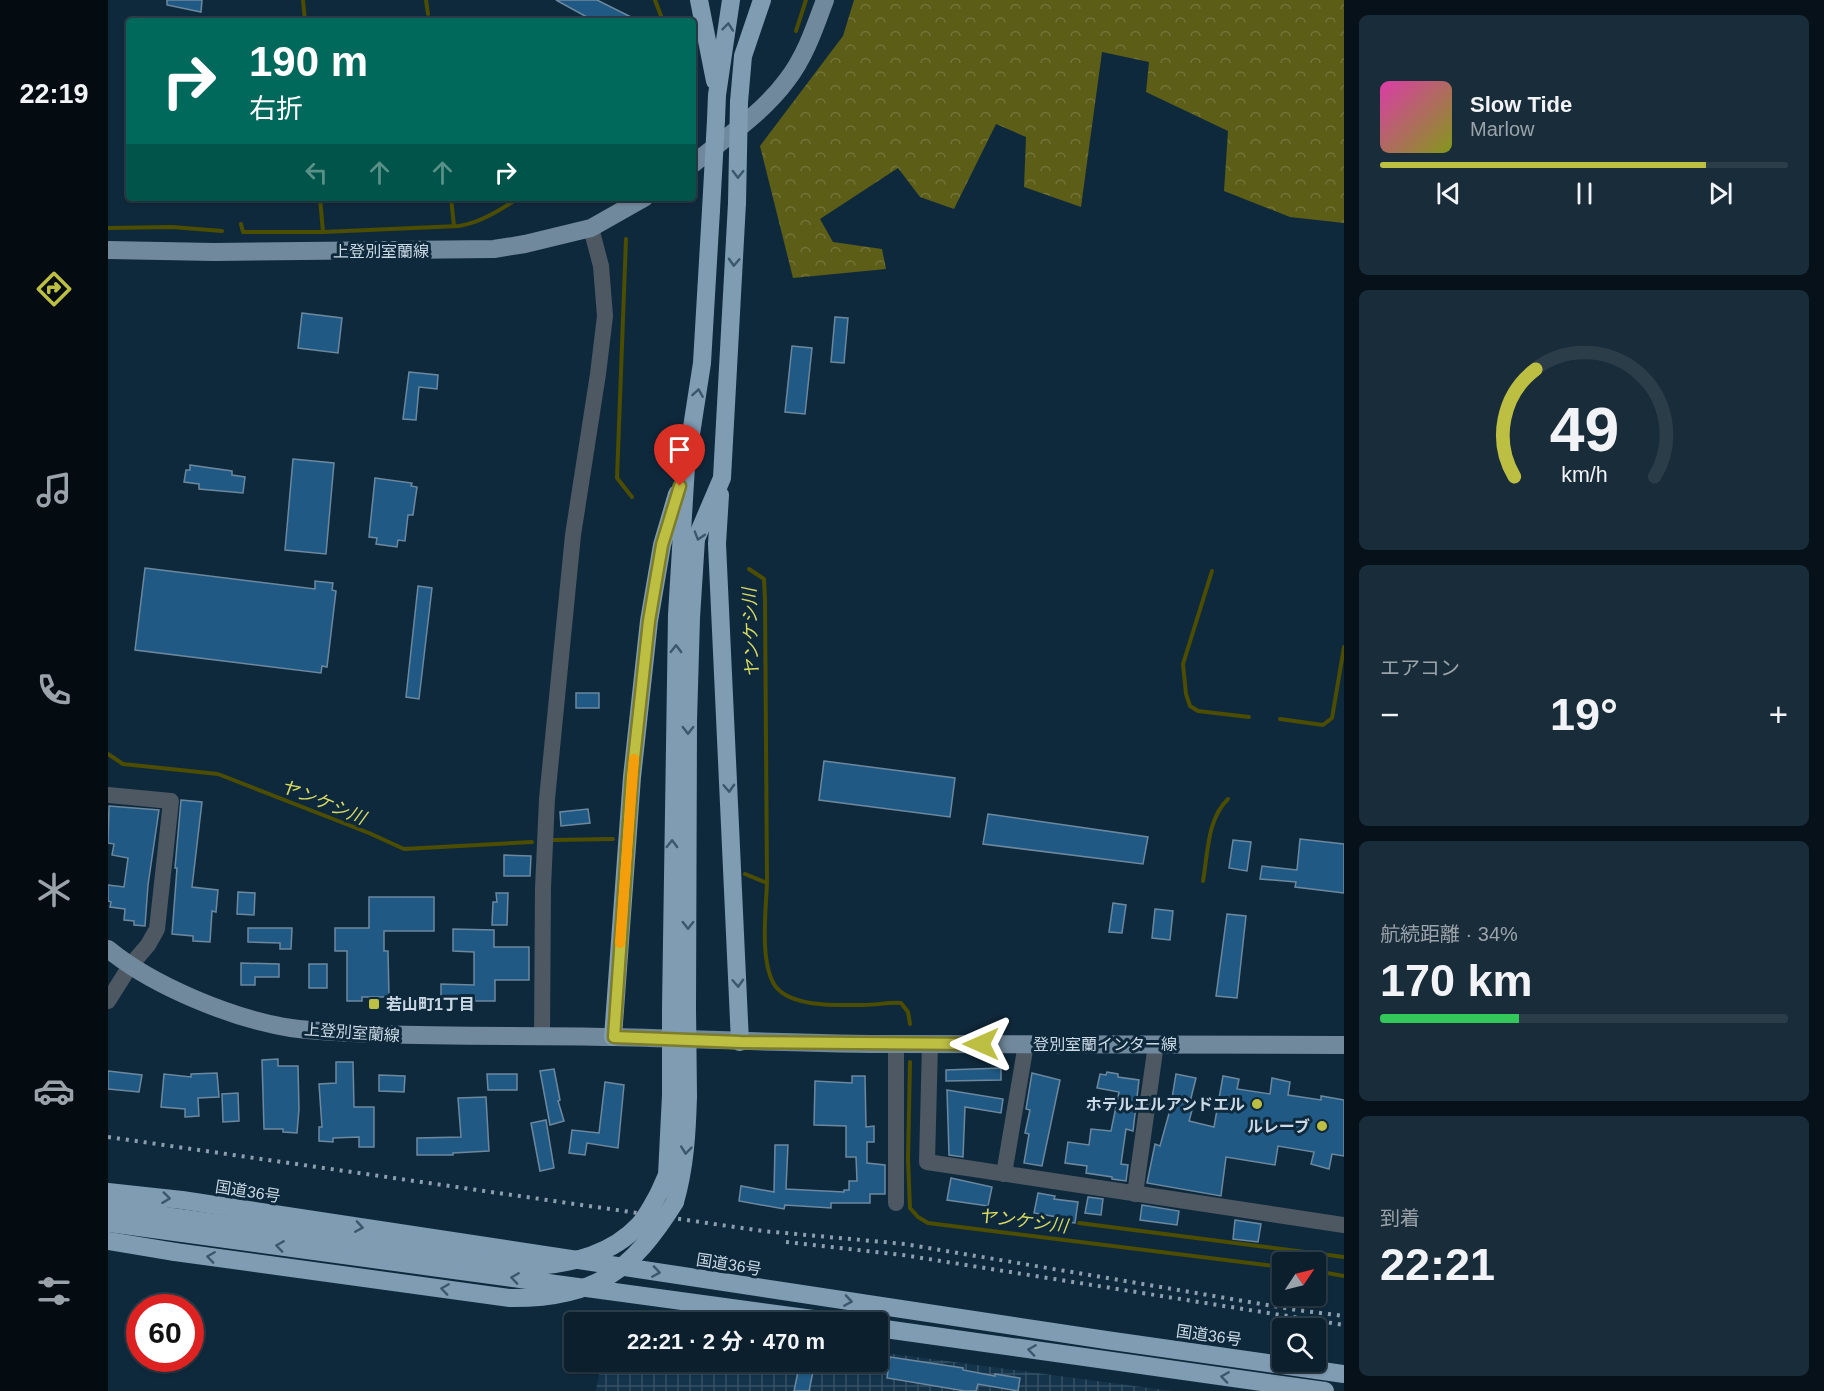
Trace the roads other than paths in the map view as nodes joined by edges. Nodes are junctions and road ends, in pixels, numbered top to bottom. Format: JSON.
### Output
{"nodes":[{"id":1,"x":699,"y":0,"type":"edge"},
{"id":2,"x":731,"y":0,"type":"edge"},
{"id":3,"x":748,"y":0,"type":"edge"},
{"id":4,"x":762,"y":0,"type":"edge"},
{"id":5,"x":825,"y":0,"type":"edge"},
{"id":6,"x":743,"y":56,"type":"junction"},
{"id":7,"x":717,"y":95,"type":"junction"},
{"id":8,"x":696,"y":162,"type":"edge"},
{"id":9,"x":639,"y":201,"type":"edge"},
{"id":10,"x":591,"y":228,"type":"junction"},
{"id":11,"x":108,"y":250,"type":"edge"},
{"id":12,"x":686,"y":466,"type":"junction"},
{"id":13,"x":722,"y":478,"type":"junction"},
{"id":14,"x":108,"y":795,"type":"edge"},
{"id":15,"x":108,"y":949,"type":"edge"},
{"id":16,"x":130,"y":966,"type":"junction"},
{"id":17,"x":108,"y":1001,"type":"edge"},
{"id":18,"x":679,"y":1008,"type":"junction"},
{"id":19,"x":542,"y":1037,"type":"junction"},
{"id":20,"x":614,"y":1037,"type":"junction"},
{"id":21,"x":740,"y":1042,"type":"junction"},
{"id":22,"x":896,"y":1044,"type":"junction"},
{"id":23,"x":930,"y":1044,"type":"junction"},
{"id":24,"x":1026,"y":1044,"type":"junction"},
{"id":25,"x":1156,"y":1044,"type":"junction"},
{"id":26,"x":1344,"y":1045,"type":"edge"},
{"id":27,"x":1004,"y":1174,"type":"junction"},
{"id":28,"x":108,"y":1191,"type":"edge"},
{"id":29,"x":1135,"y":1194,"type":"junction"},
{"id":30,"x":667,"y":1198,"type":"junction"},
{"id":31,"x":896,"y":1203,"type":"dead end"},
{"id":32,"x":108,"y":1208,"type":"edge"},
{"id":33,"x":108,"y":1223,"type":"edge"},
{"id":34,"x":1344,"y":1225,"type":"edge"},
{"id":35,"x":108,"y":1241,"type":"edge"},
{"id":36,"x":762,"y":1312,"type":"edge"},
{"id":37,"x":888,"y":1329,"type":"edge"},
{"id":38,"x":1344,"y":1374,"type":"edge"},
{"id":39,"x":1325,"y":1391,"type":"edge"}],
"edges":[{"from":1,"to":7,"type":"highway"},
{"from":7,"to":2,"type":"highway","one_way":true},
{"from":3,"to":6,"type":"highway"},
{"from":4,"to":6,"type":"highway"},
{"from":5,"to":8,"type":"main road"},
{"from":6,"to":13,"type":"highway","one_way":true,"bridge":true},
{"from":12,"to":7,"type":"highway","one_way":true,"bridge":true},
{"from":9,"to":10,"type":"main road","name":"上登別室蘭線"},
{"from":10,"to":11,"type":"main road","name":"上登別室蘭線"},
{"from":10,"to":19,"type":"street"},
{"from":18,"to":12,"type":"highway","one_way":true},
{"from":12,"to":20,"type":"highway"},
{"from":13,"to":18,"type":"highway","one_way":true},
{"from":13,"to":21,"type":"highway","one_way":true},
{"from":14,"to":16,"type":"street"},
{"from":15,"to":16,"type":"main road","name":"上登別室蘭線"},
{"from":16,"to":17,"type":"street"},
{"from":16,"to":19,"type":"main road","name":"上登別室蘭線"},
{"from":18,"to":30,"type":"highway","bridge":true},
{"from":19,"to":20,"type":"main road","name":"上登別室蘭線"},
{"from":20,"to":21,"type":"main road","name":"登別室蘭インター線"},
{"from":21,"to":22,"type":"main road","name":"登別室蘭インター線"},
{"from":22,"to":23,"type":"main road","name":"登別室蘭インター線"},
{"from":22,"to":31,"type":"street"},
{"from":23,"to":24,"type":"main road","name":"登別室蘭インター線"},
{"from":23,"to":27,"type":"street"},
{"from":24,"to":25,"type":"main road","name":"登別室蘭インター線"},
{"from":24,"to":27,"type":"street"},
{"from":25,"to":26,"type":"main road","name":"登別室蘭インター線"},
{"from":25,"to":29,"type":"street"},
{"from":27,"to":29,"type":"street"},
{"from":28,"to":38,"type":"highway","name":"国道36号","one_way":true},
{"from":29,"to":34,"type":"street"},
{"from":30,"to":32,"type":"highway","bridge":true},
{"from":30,"to":35,"type":"highway","one_way":true,"bridge":true},
{"from":36,"to":33,"type":"highway","one_way":true},
{"from":39,"to":37,"type":"highway","one_way":true}]}
